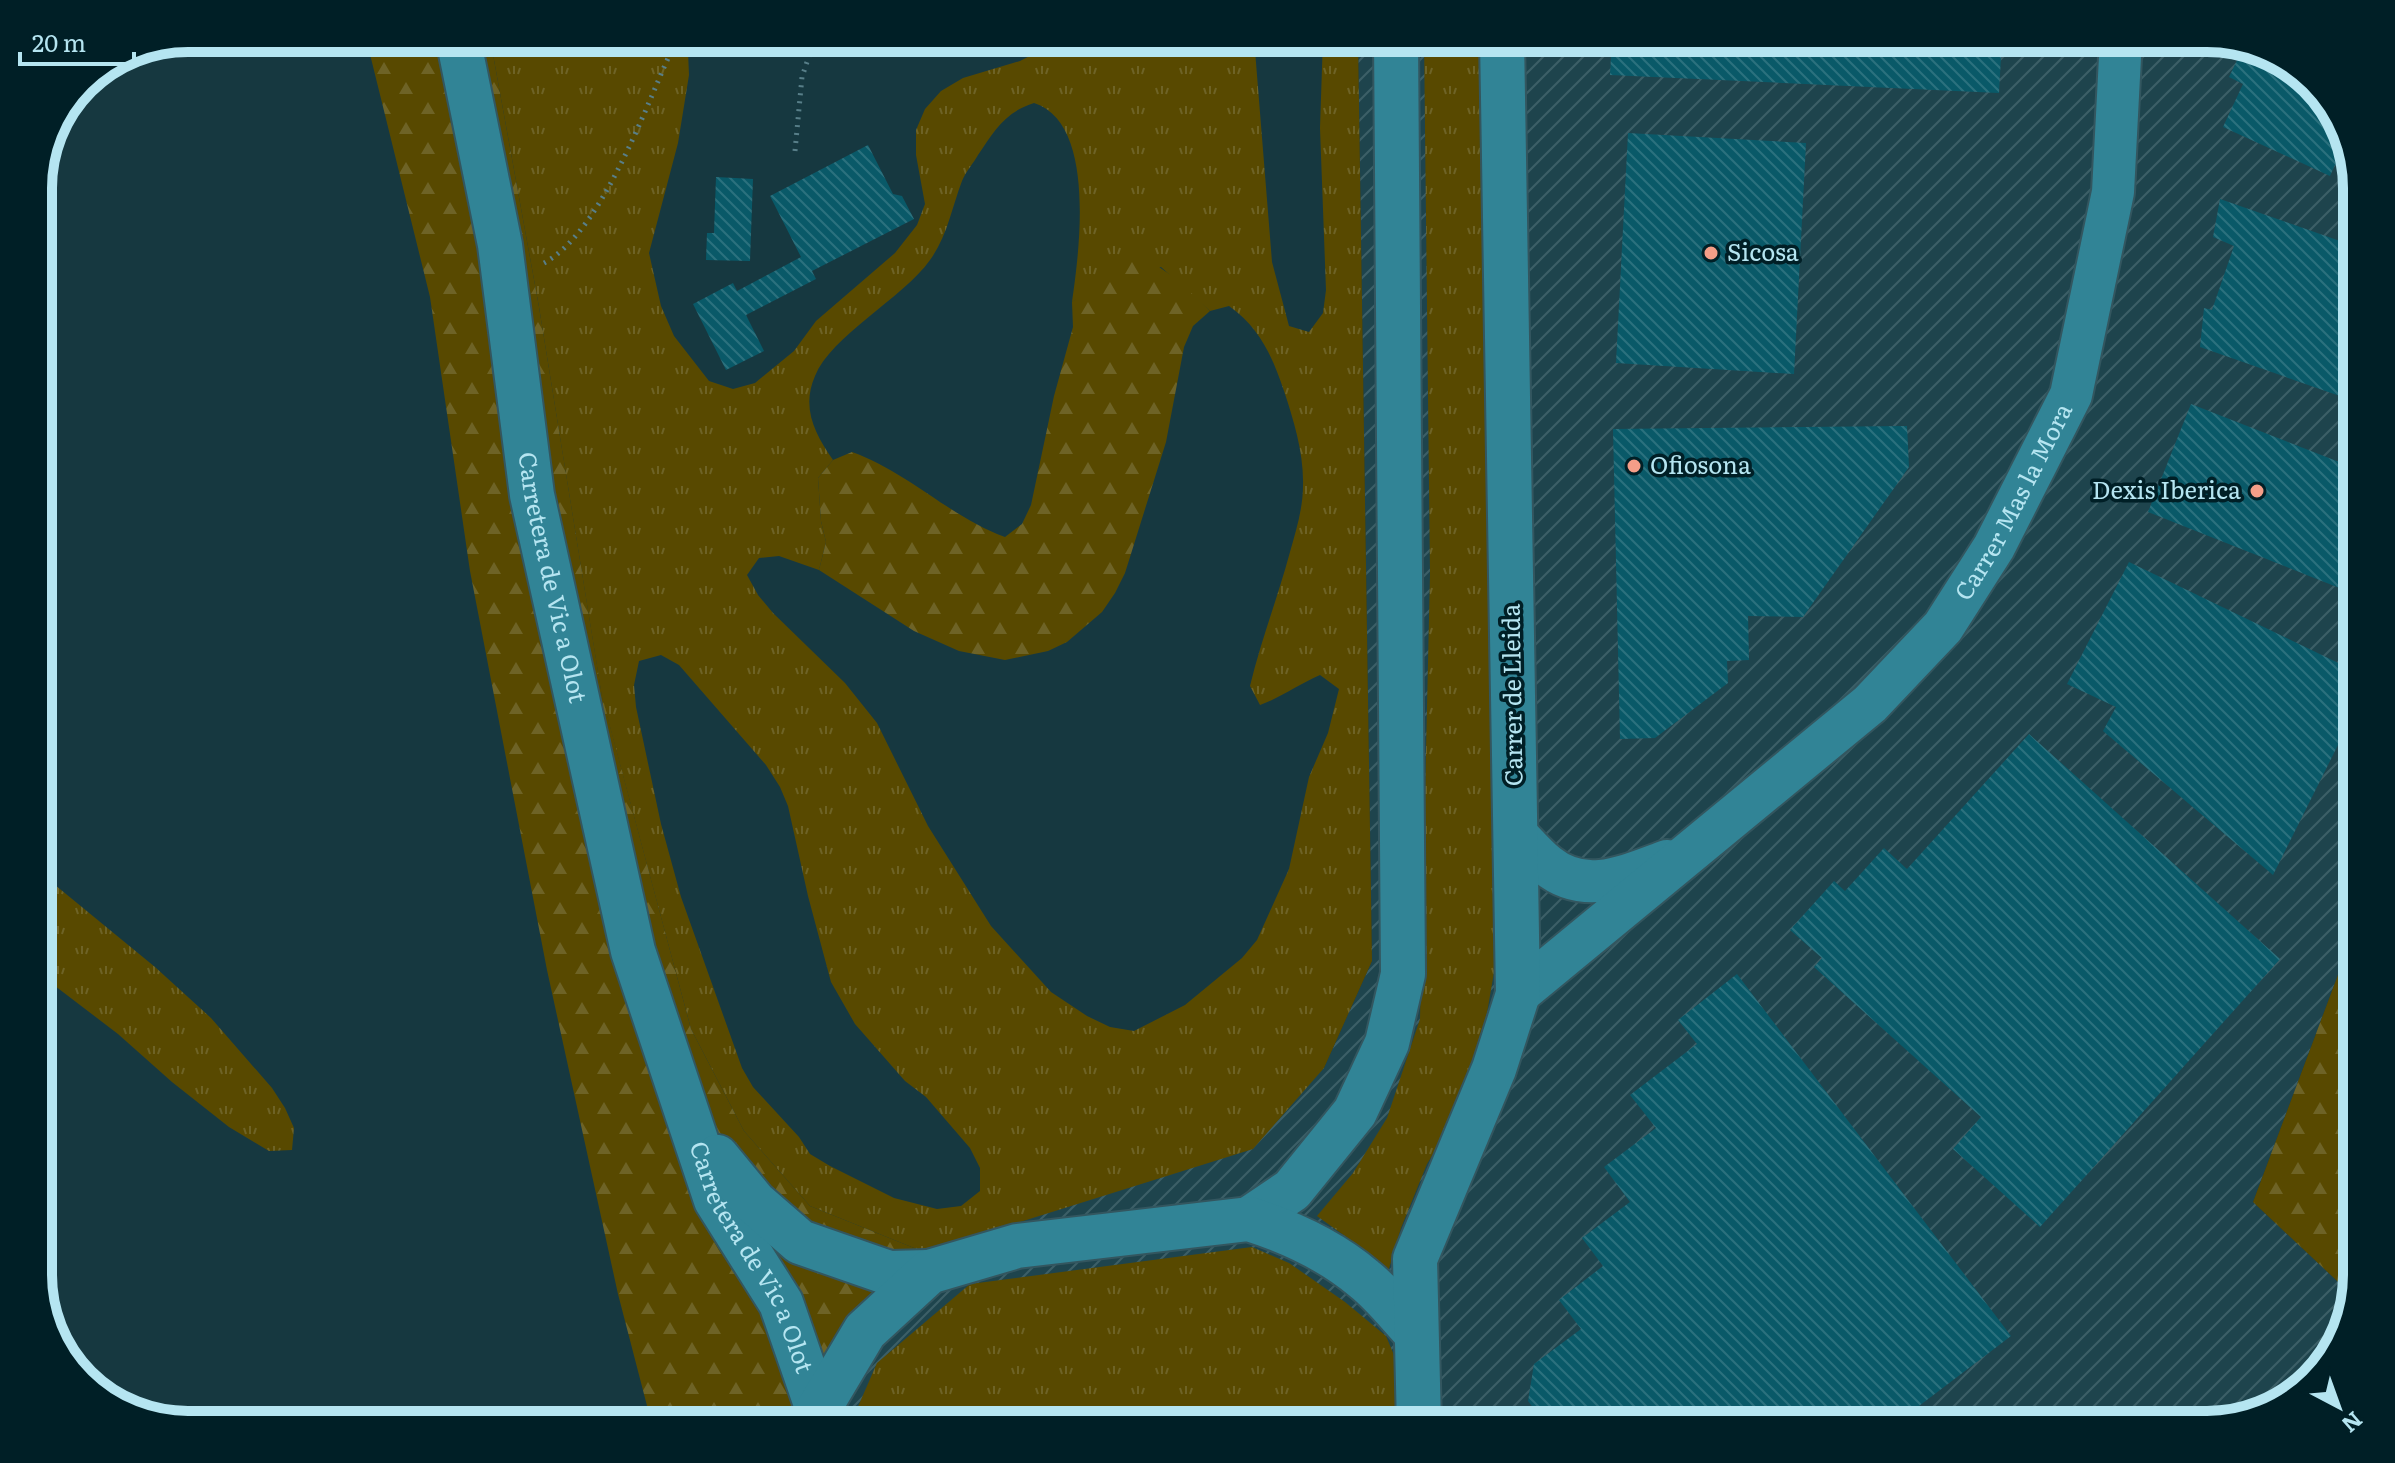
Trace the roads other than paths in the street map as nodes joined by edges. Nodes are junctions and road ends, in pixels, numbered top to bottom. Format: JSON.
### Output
{"nodes":[{"id":1,"x":461,"y":52,"type":"edge"},
{"id":2,"x":1396,"y":52,"type":"edge"},
{"id":3,"x":1502,"y":52,"type":"edge"},
{"id":4,"x":2120,"y":52,"type":"edge"},
{"id":5,"x":1515,"y":833,"type":"junction"},
{"id":6,"x":1690,"y":852,"type":"junction"},
{"id":7,"x":1518,"y":994,"type":"junction"},
{"id":8,"x":683,"y":1107,"type":"junction"},
{"id":9,"x":1249,"y":1219,"type":"junction"},
{"id":10,"x":929,"y":1272,"type":"junction"},
{"id":11,"x":1416,"y":1333,"type":"junction"},
{"id":12,"x":815,"y":1411,"type":"edge"},
{"id":13,"x":820,"y":1411,"type":"edge"},
{"id":14,"x":1419,"y":1411,"type":"edge"}],
"edges":[{"from":1,"to":8,"type":"street","name":"Carretera de Vic a Olot"},
{"from":2,"to":9,"type":"street"},
{"from":3,"to":5,"type":"street","name":"Carrer de Lleida"},
{"from":4,"to":6,"type":"street","name":"Carrer Mas la Mora"},
{"from":5,"to":6,"type":"street","name":"Carrer Mas la Mora"},
{"from":5,"to":7,"type":"street","name":"Carrer de Lleida"},
{"from":6,"to":7,"type":"street","name":"Carrer Mas la Mora"},
{"from":7,"to":11,"type":"street","name":"Carrer de Lleida"},
{"from":8,"to":10,"type":"street","name":"Carretera de Vic a Olot"},
{"from":8,"to":12,"type":"street","name":"Carretera de Vic a Olot"},
{"from":9,"to":10,"type":"street"},
{"from":9,"to":11,"type":"street"},
{"from":10,"to":13,"type":"street"},
{"from":11,"to":14,"type":"street","name":"Carrer de Lleida"}]}
